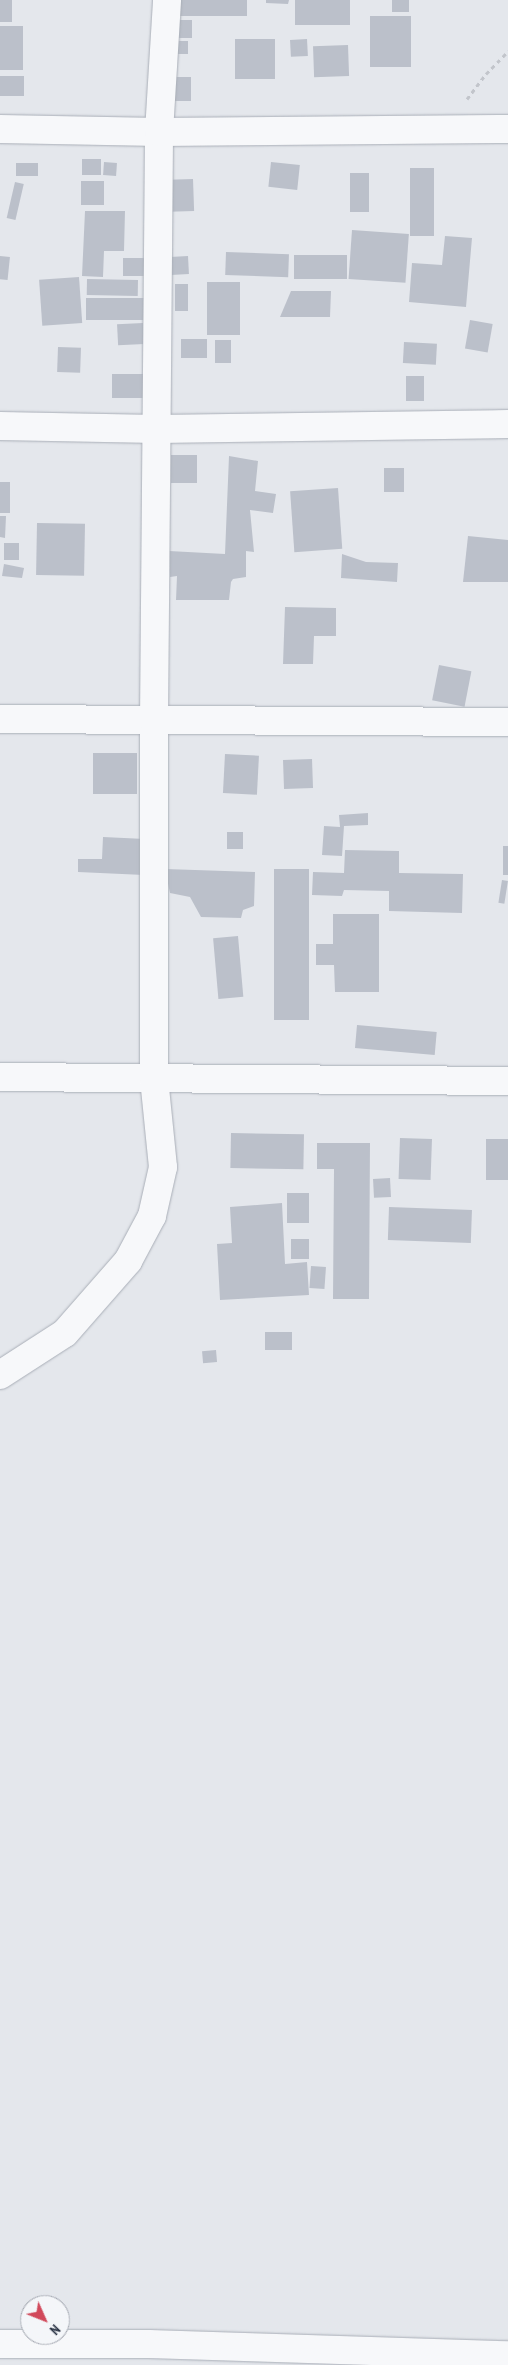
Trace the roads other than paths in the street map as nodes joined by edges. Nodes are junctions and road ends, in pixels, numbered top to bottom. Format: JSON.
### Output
{"nodes":[{"id":1,"x":167,"y":0,"type":"edge"},
{"id":2,"x":0,"y":129,"type":"edge"},
{"id":3,"x":508,"y":129,"type":"edge"},
{"id":4,"x":159,"y":132,"type":"junction"},
{"id":5,"x":508,"y":424,"type":"edge"},
{"id":6,"x":0,"y":426,"type":"edge"},
{"id":7,"x":157,"y":429,"type":"junction"},
{"id":8,"x":0,"y":719,"type":"edge"},
{"id":9,"x":154,"y":721,"type":"junction"},
{"id":10,"x":508,"y":722,"type":"edge"},
{"id":11,"x":0,"y":1077,"type":"edge"},
{"id":12,"x":154,"y":1079,"type":"junction"},
{"id":13,"x":508,"y":1081,"type":"edge"},
{"id":14,"x":0,"y":1375,"type":"edge"},
{"id":15,"x":0,"y":2344,"type":"edge"},
{"id":16,"x":149,"y":2354,"type":"edge"},
{"id":17,"x":508,"y":2355,"type":"edge"}],
"edges":[{"from":1,"to":4,"type":"street"},
{"from":2,"to":4,"type":"street"},
{"from":3,"to":4,"type":"street"},
{"from":4,"to":7,"type":"street"},
{"from":5,"to":7,"type":"street"},
{"from":6,"to":7,"type":"street"},
{"from":7,"to":9,"type":"street"},
{"from":8,"to":9,"type":"street"},
{"from":9,"to":10,"type":"street"},
{"from":9,"to":12,"type":"street"},
{"from":11,"to":12,"type":"street"},
{"from":12,"to":13,"type":"street"},
{"from":12,"to":14,"type":"street"},
{"from":15,"to":16,"type":"street"},
{"from":16,"to":17,"type":"street"}]}
